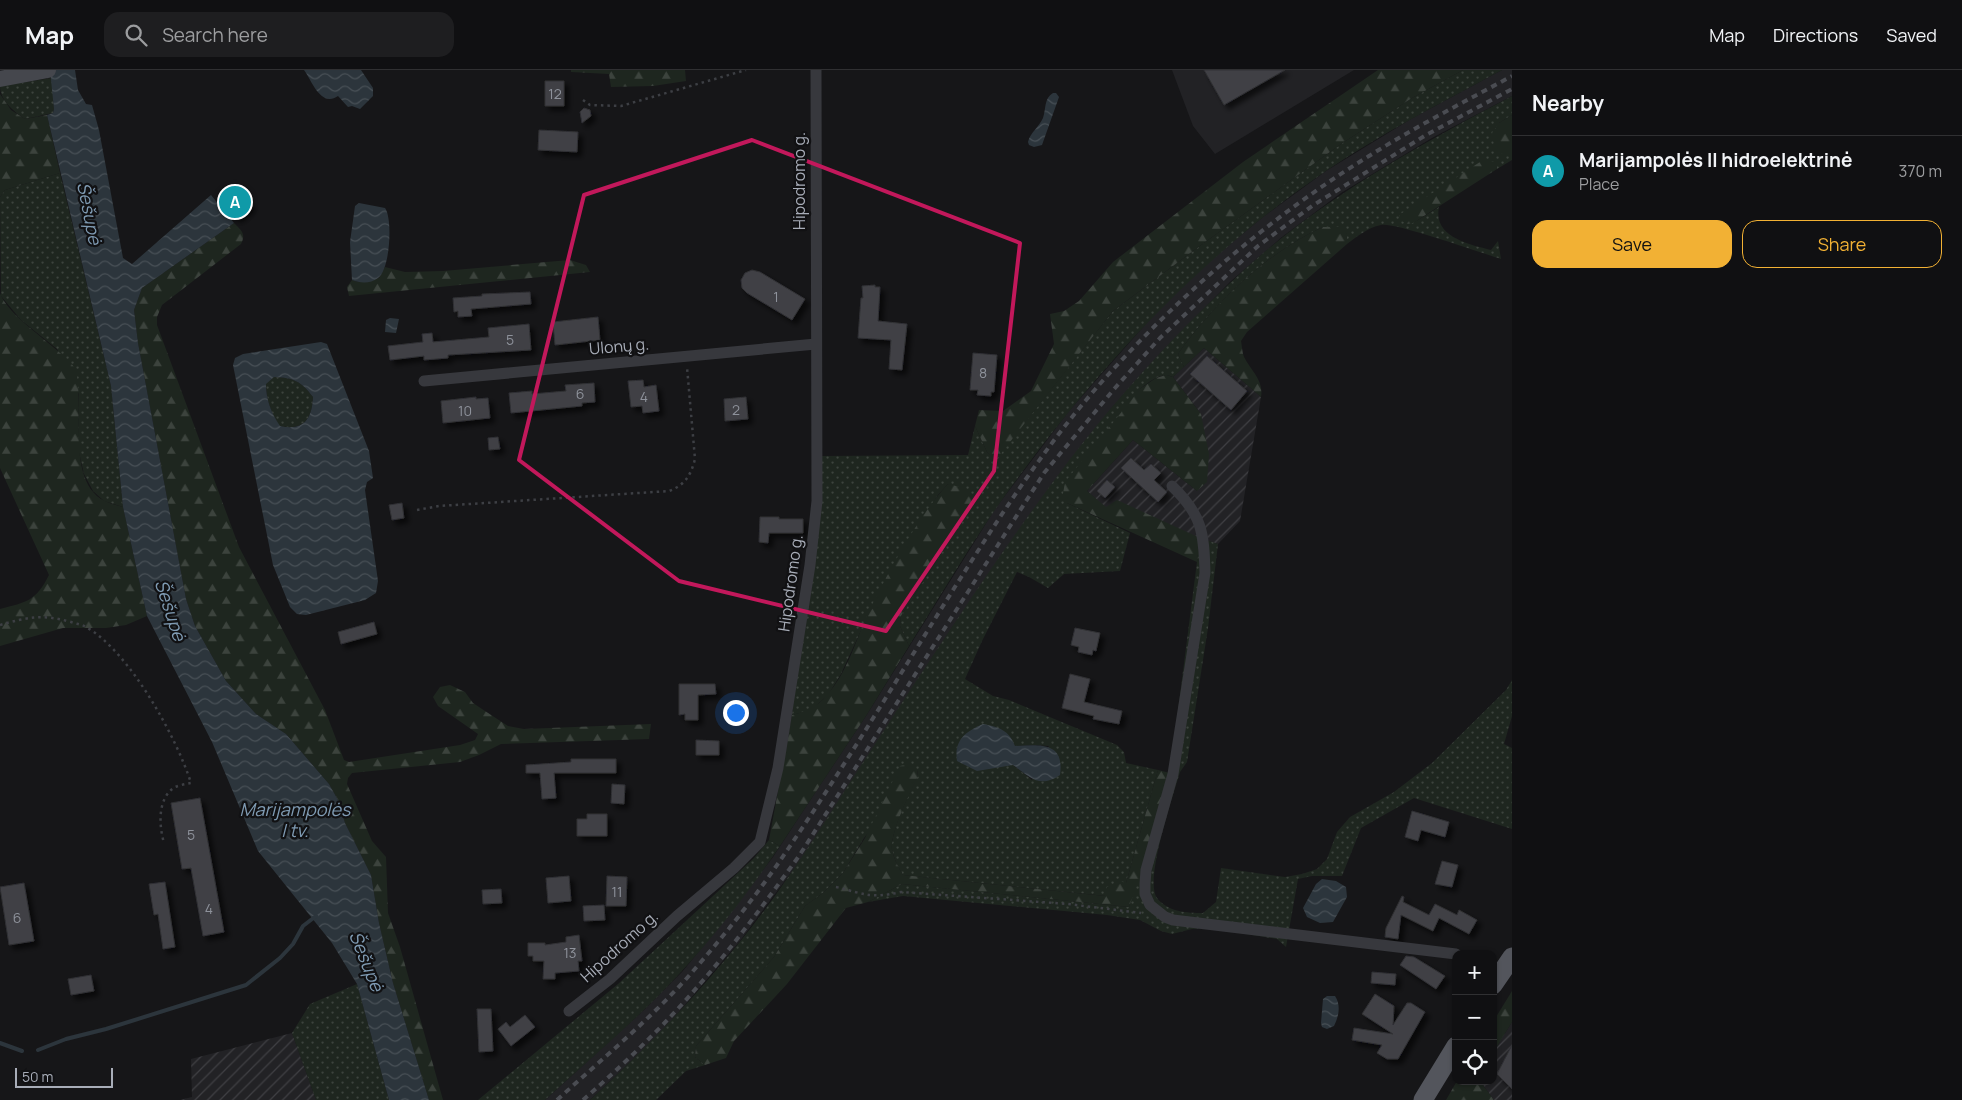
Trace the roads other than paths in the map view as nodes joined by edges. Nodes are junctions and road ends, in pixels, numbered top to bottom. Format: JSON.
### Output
{"nodes":[{"id":1,"x":47,"y":70,"type":"edge"},
{"id":2,"x":816,"y":70,"type":"edge"},
{"id":3,"x":0,"y":79,"type":"edge"},
{"id":4,"x":816,"y":344,"type":"junction"},
{"id":5,"x":424,"y":381,"type":"dead end"},
{"id":6,"x":1172,"y":486,"type":"dead end"},
{"id":7,"x":1452,"y":954,"type":"edge"},
{"id":8,"x":1506,"y":962,"type":"edge"},
{"id":9,"x":1497,"y":978,"type":"edge"},
{"id":10,"x":569,"y":1011,"type":"dead end"},
{"id":11,"x":1452,"y":1053,"type":"edge"},
{"id":12,"x":1423,"y":1100,"type":"edge"}],
"edges":[{"from":1,"to":3,"type":"street"},
{"from":2,"to":4,"type":"street","name":"Hipodromo g."},
{"from":4,"to":5,"type":"street","name":"Ulonų g."},
{"from":4,"to":10,"type":"street","name":"Hipodromo g."},
{"from":6,"to":7,"type":"street"},
{"from":8,"to":9,"type":"main road"},
{"from":11,"to":12,"type":"main road"}]}
